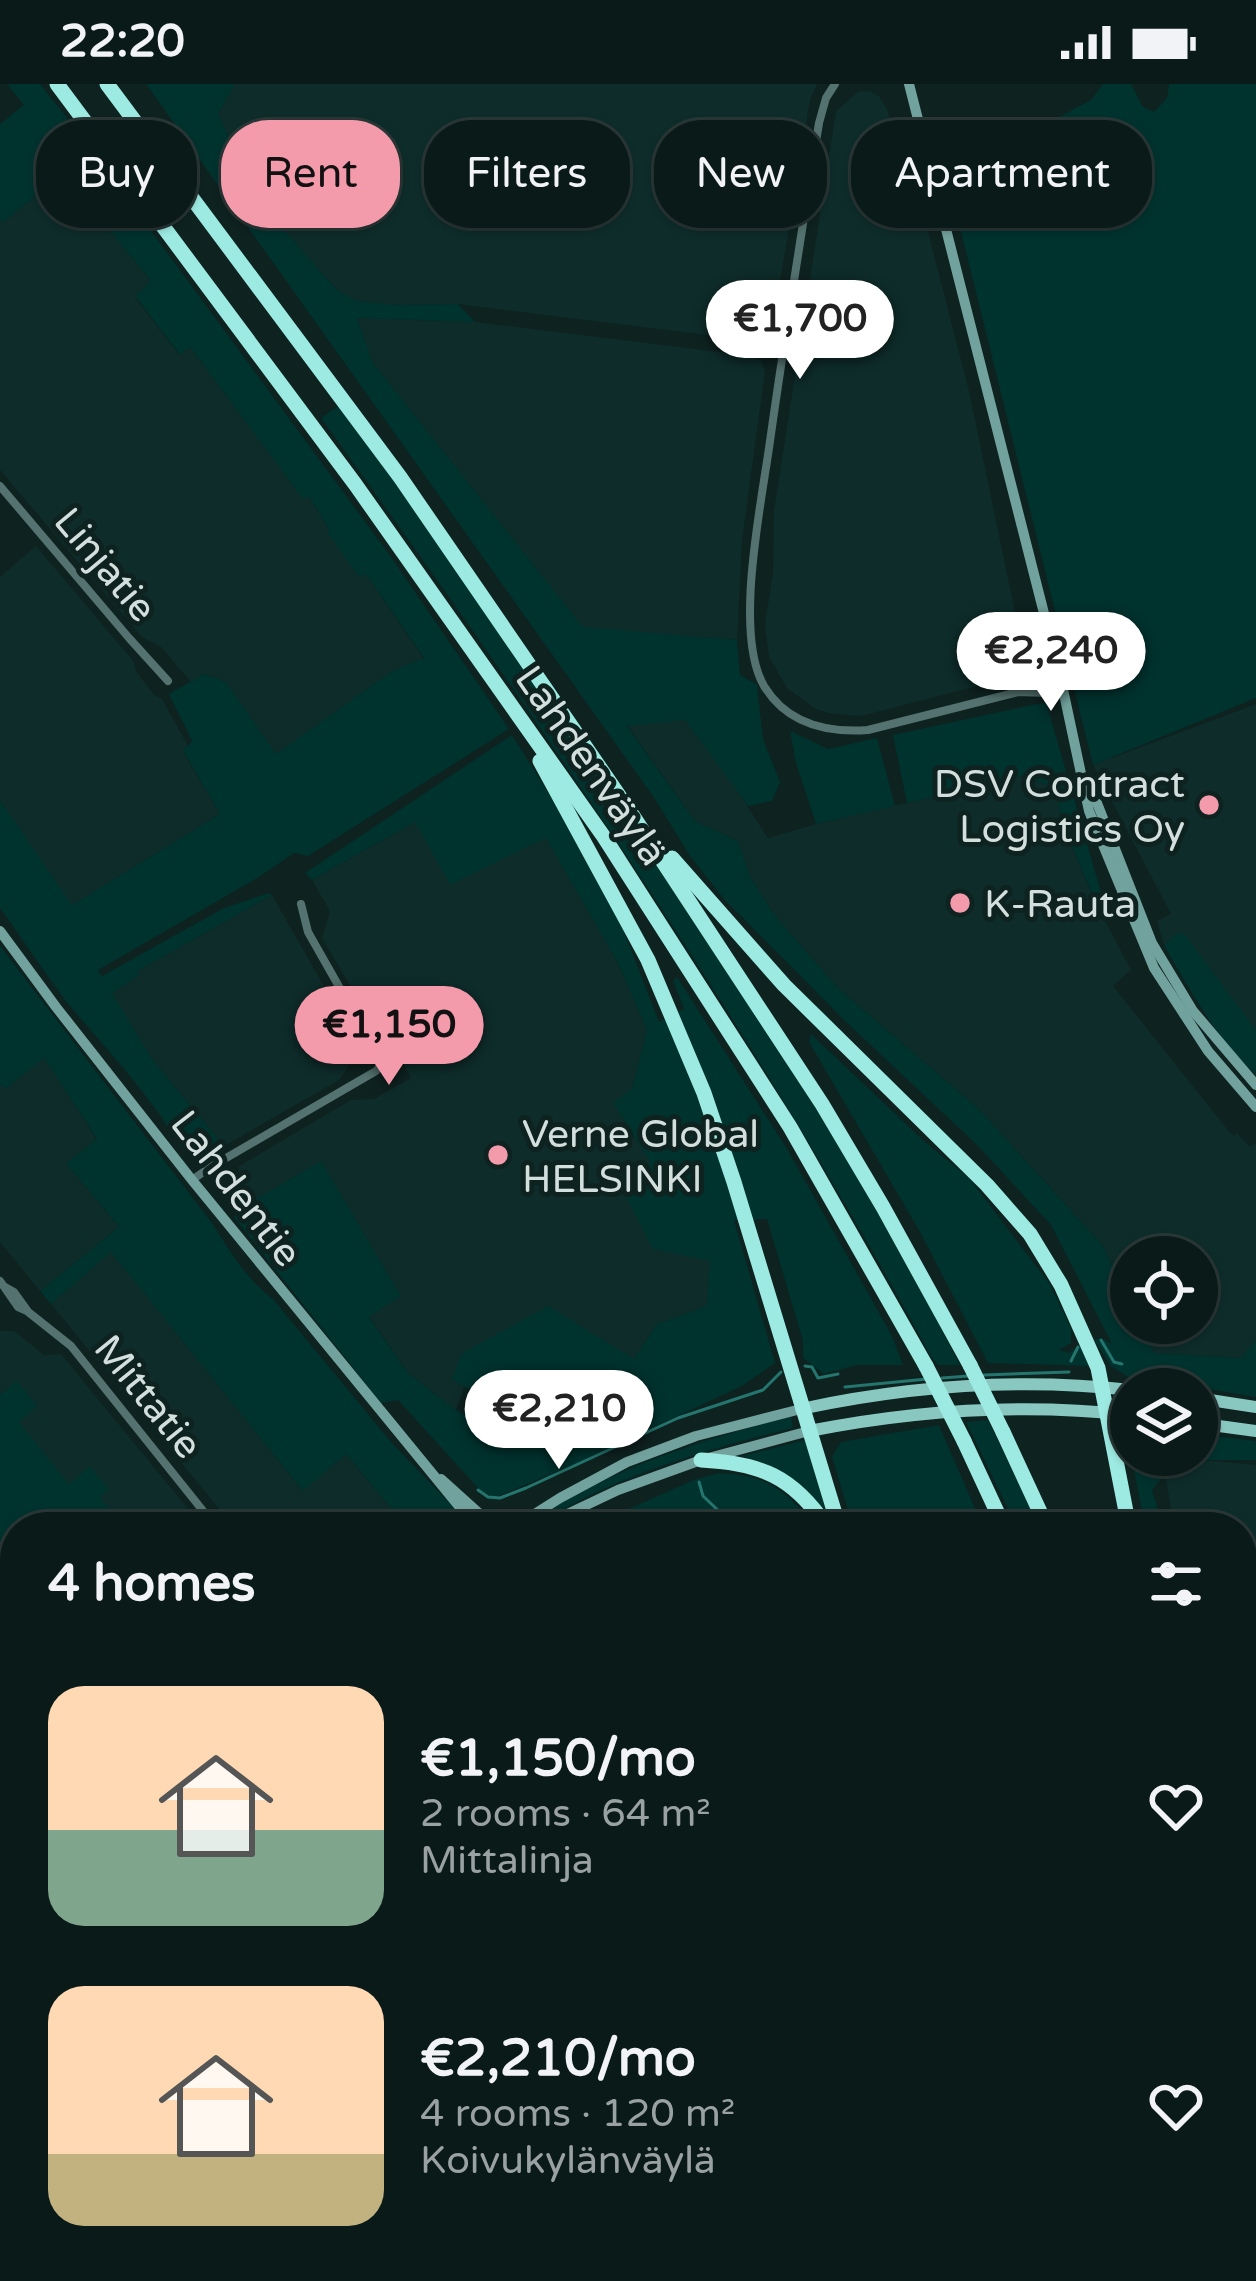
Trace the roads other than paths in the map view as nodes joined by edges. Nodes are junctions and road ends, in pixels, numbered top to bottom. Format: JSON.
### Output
{"nodes":[{"id":1,"x":57,"y":84,"type":"edge"},
{"id":2,"x":107,"y":84,"type":"edge"},
{"id":3,"x":835,"y":84,"type":"edge"},
{"id":4,"x":909,"y":84,"type":"edge"},
{"id":5,"x":0,"y":486,"type":"edge"},
{"id":6,"x":1061,"y":680,"type":"junction"},
{"id":7,"x":168,"y":681,"type":"dead end"},
{"id":8,"x":1018,"y":692,"type":"junction"},
{"id":9,"x":504,"y":695,"type":"junction"},
{"id":10,"x":1081,"y":766,"type":"junction"},
{"id":11,"x":633,"y":816,"type":"junction"},
{"id":12,"x":301,"y":904,"type":"dead end"},
{"id":13,"x":0,"y":931,"type":"edge"},
{"id":14,"x":1256,"y":1085,"type":"edge"},
{"id":15,"x":1256,"y":1107,"type":"edge"},
{"id":16,"x":192,"y":1180,"type":"junction"},
{"id":17,"x":2,"y":1284,"type":"edge"},
{"id":18,"x":1101,"y":1387,"type":"junction"},
{"id":19,"x":1110,"y":1388,"type":"edge"},
{"id":20,"x":1218,"y":1401,"type":"edge"},
{"id":21,"x":1256,"y":1407,"type":"edge"},
{"id":22,"x":801,"y":1408,"type":"junction"},
{"id":23,"x":1106,"y":1412,"type":"junction"},
{"id":24,"x":1110,"y":1412,"type":"edge"},
{"id":25,"x":1218,"y":1426,"type":"edge"},
{"id":26,"x":809,"y":1431,"type":"junction"},
{"id":27,"x":1256,"y":1431,"type":"edge"},
{"id":28,"x":701,"y":1460,"type":"junction"},
{"id":29,"x":435,"y":1476,"type":"junction"},
{"id":30,"x":201,"y":1512,"type":"edge"},
{"id":31,"x":463,"y":1512,"type":"edge"},
{"id":32,"x":477,"y":1512,"type":"edge"},
{"id":33,"x":538,"y":1512,"type":"edge"},
{"id":34,"x":571,"y":1512,"type":"edge"},
{"id":35,"x":815,"y":1512,"type":"edge"},
{"id":36,"x":834,"y":1512,"type":"edge"},
{"id":37,"x":997,"y":1512,"type":"edge"},
{"id":38,"x":1040,"y":1512,"type":"edge"},
{"id":39,"x":1126,"y":1512,"type":"edge"}],
"edges":[{"from":1,"to":9,"type":"highway","name":"Lahdenväylä"},
{"from":2,"to":11,"type":"highway","name":"Lahdenväylä"},
{"from":3,"to":8,"type":"street"},
{"from":4,"to":6,"type":"main road"},
{"from":5,"to":7,"type":"street","name":"Linjatie"},
{"from":6,"to":8,"type":"street"},
{"from":6,"to":8,"type":"street"},
{"from":6,"to":10,"type":"main road"},
{"from":9,"to":22,"type":"highway"},
{"from":9,"to":37,"type":"highway","name":"Lahdenväylä","bridge":true},
{"from":10,"to":14,"type":"main road"},
{"from":10,"to":15,"type":"main road"},
{"from":11,"to":18,"type":"highway"},
{"from":11,"to":38,"type":"highway","name":"Lahdenväylä","bridge":true},
{"from":12,"to":16,"type":"street"},
{"from":13,"to":16,"type":"main road","name":"Lahdentie"},
{"from":16,"to":29,"type":"main road","name":"Lahdentie"},
{"from":17,"to":30,"type":"street","name":"Mittatie"},
{"from":18,"to":19,"type":"main road"},
{"from":18,"to":22,"type":"main road"},
{"from":18,"to":23,"type":"highway"},
{"from":20,"to":21,"type":"main road"},
{"from":22,"to":26,"type":"highway"},
{"from":22,"to":33,"type":"main road"},
{"from":23,"to":24,"type":"main road"},
{"from":23,"to":26,"type":"main road"},
{"from":23,"to":39,"type":"highway"},
{"from":25,"to":27,"type":"main road"},
{"from":26,"to":28,"type":"main road"},
{"from":26,"to":36,"type":"highway"},
{"from":28,"to":34,"type":"main road"},
{"from":28,"to":35,"type":"highway"},
{"from":29,"to":31,"type":"main road","name":"Lahdentie"},
{"from":29,"to":32,"type":"main road","name":"Lahdentie"}]}
